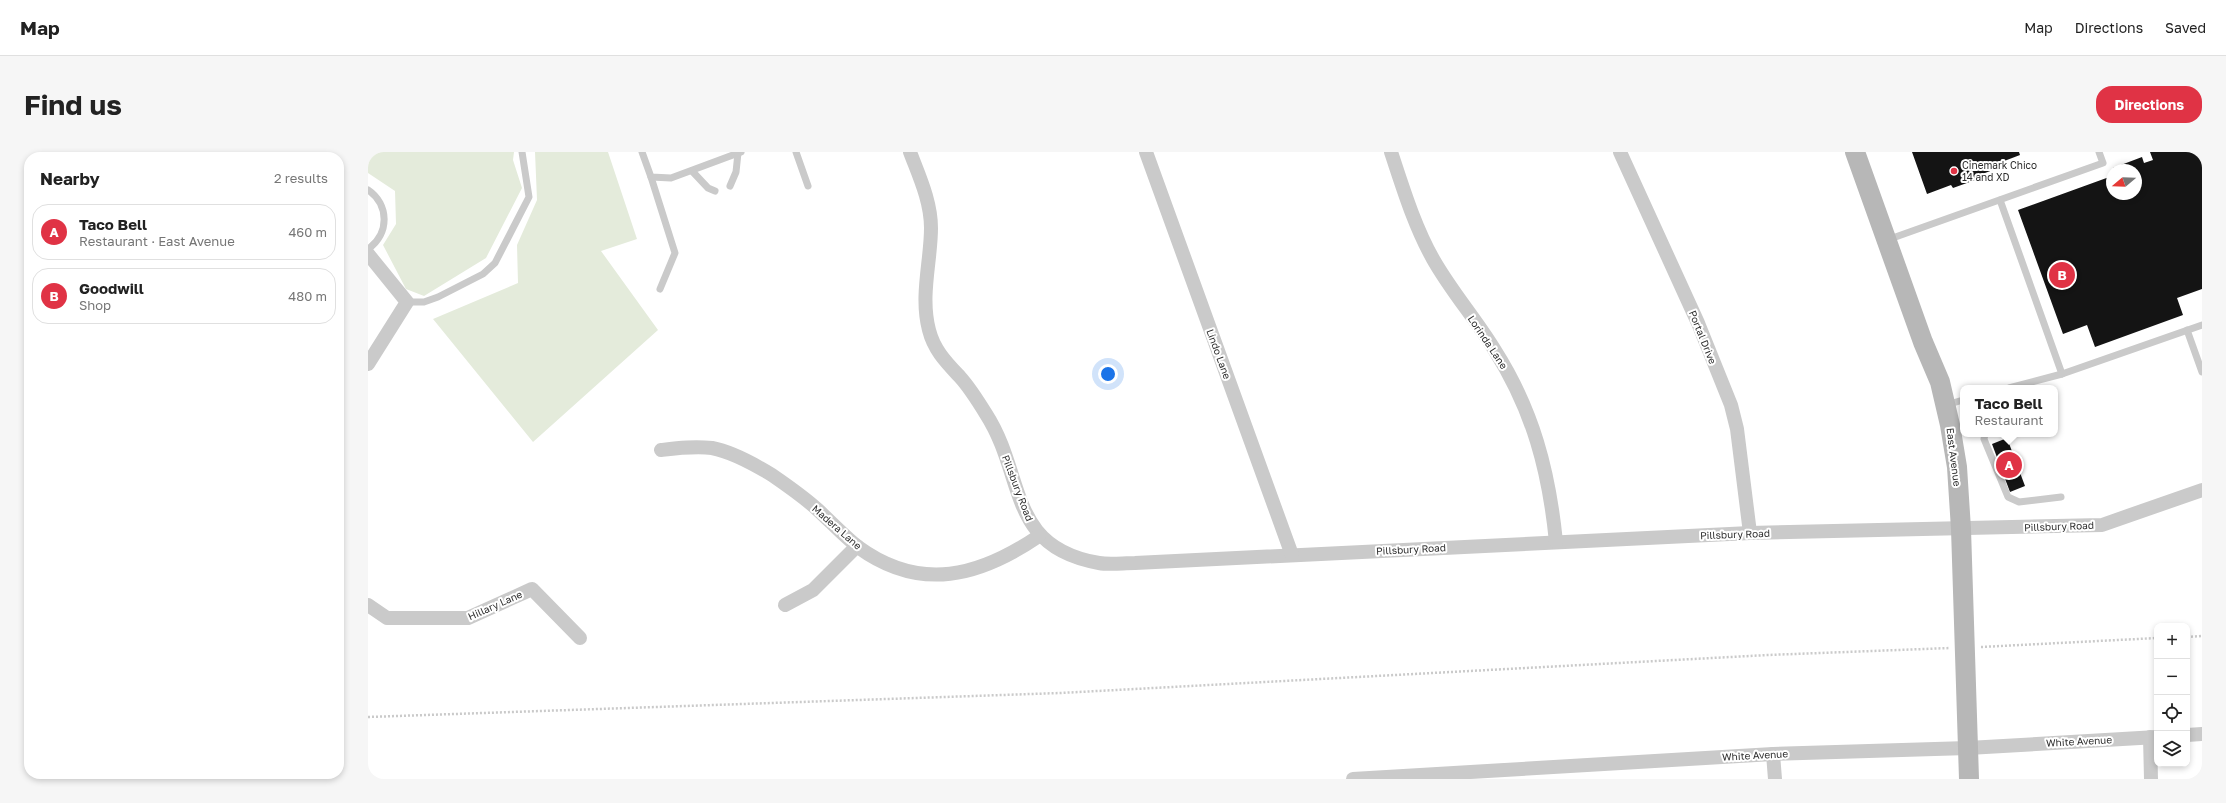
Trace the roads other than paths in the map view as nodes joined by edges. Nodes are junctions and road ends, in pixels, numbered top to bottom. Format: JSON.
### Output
{"nodes":[{"id":1,"x":522,"y":152,"type":"edge"},
{"id":2,"x":642,"y":152,"type":"edge"},
{"id":3,"x":796,"y":152,"type":"edge"},
{"id":4,"x":910,"y":152,"type":"edge"},
{"id":5,"x":1146,"y":152,"type":"edge"},
{"id":6,"x":1391,"y":152,"type":"edge"},
{"id":7,"x":1620,"y":152,"type":"edge"},
{"id":8,"x":1855,"y":152,"type":"edge"},
{"id":9,"x":2099,"y":152,"type":"edge"},
{"id":10,"x":739,"y":153,"type":"edge"},
{"id":11,"x":692,"y":171,"type":"junction"},
{"id":12,"x":651,"y":177,"type":"junction"},
{"id":13,"x":730,"y":186,"type":"dead end"},
{"id":14,"x":808,"y":186,"type":"dead end"},
{"id":15,"x":368,"y":190,"type":"edge"},
{"id":16,"x":715,"y":191,"type":"dead end"},
{"id":17,"x":2000,"y":200,"type":"junction"},
{"id":18,"x":1887,"y":240,"type":"junction"},
{"id":19,"x":368,"y":249,"type":"edge"},
{"id":20,"x":368,"y":254,"type":"edge"},
{"id":21,"x":660,"y":289,"type":"dead end"},
{"id":22,"x":407,"y":302,"type":"junction"},
{"id":23,"x":2202,"y":325,"type":"edge"},
{"id":24,"x":2187,"y":330,"type":"junction"},
{"id":25,"x":368,"y":364,"type":"edge"},
{"id":26,"x":2202,"y":372,"type":"edge"},
{"id":27,"x":2062,"y":374,"type":"junction"},
{"id":28,"x":2020,"y":385,"type":"edge"},
{"id":29,"x":1954,"y":403,"type":"edge"},
{"id":30,"x":1984,"y":437,"type":"edge"},
{"id":31,"x":661,"y":450,"type":"dead end"},
{"id":32,"x":2202,"y":490,"type":"edge"},
{"id":33,"x":2061,"y":497,"type":"dead end"},
{"id":34,"x":1961,"y":529,"type":"junction"},
{"id":35,"x":1750,"y":533,"type":"junction"},
{"id":36,"x":1039,"y":536,"type":"junction"},
{"id":37,"x":1556,"y":542,"type":"junction"},
{"id":38,"x":857,"y":546,"type":"junction"},
{"id":39,"x":1292,"y":555,"type":"junction"},
{"id":40,"x":368,"y":605,"type":"edge"},
{"id":41,"x":785,"y":605,"type":"dead end"},
{"id":42,"x":580,"y":638,"type":"dead end"},
{"id":43,"x":2202,"y":734,"type":"edge"},
{"id":44,"x":2190,"y":735,"type":"edge"},
{"id":45,"x":2154,"y":737,"type":"edge"},
{"id":46,"x":1968,"y":748,"type":"junction"},
{"id":47,"x":1773,"y":754,"type":"junction"},
{"id":48,"x":1353,"y":779,"type":"edge"},
{"id":49,"x":1775,"y":779,"type":"edge"},
{"id":50,"x":1970,"y":779,"type":"edge"},
{"id":51,"x":2151,"y":779,"type":"edge"}],
"edges":[{"from":1,"to":22,"type":"lane"},
{"from":2,"to":12,"type":"lane"},
{"from":3,"to":14,"type":"lane"},
{"from":4,"to":36,"type":"street","name":"Pillsbury Road"},
{"from":5,"to":39,"type":"street","name":"Lindo Lane"},
{"from":6,"to":37,"type":"street","name":"Lorinda Lane"},
{"from":7,"to":35,"type":"street","name":"Portal Drive"},
{"from":8,"to":18,"type":"main road","name":"East Avenue"},
{"from":9,"to":17,"type":"lane"},
{"from":10,"to":11,"type":"lane"},
{"from":10,"to":13,"type":"lane"},
{"from":11,"to":12,"type":"lane"},
{"from":11,"to":16,"type":"lane"},
{"from":12,"to":21,"type":"lane"},
{"from":15,"to":19,"type":"lane"},
{"from":17,"to":18,"type":"lane"},
{"from":17,"to":27,"type":"lane"},
{"from":18,"to":29,"type":"main road","name":"East Avenue"},
{"from":20,"to":22,"type":"street"},
{"from":22,"to":25,"type":"street"},
{"from":23,"to":24,"type":"lane"},
{"from":24,"to":26,"type":"lane"},
{"from":24,"to":27,"type":"lane"},
{"from":27,"to":28,"type":"lane"},
{"from":29,"to":34,"type":"main road","name":"East Avenue"},
{"from":30,"to":33,"type":"lane"},
{"from":31,"to":38,"type":"street","name":"Madera Lane"},
{"from":32,"to":34,"type":"street","name":"Pillsbury Road"},
{"from":34,"to":35,"type":"street","name":"Pillsbury Road"},
{"from":34,"to":46,"type":"main road","name":"East Avenue"},
{"from":35,"to":37,"type":"street","name":"Pillsbury Road"},
{"from":36,"to":38,"type":"street","name":"Madera Lane"},
{"from":36,"to":39,"type":"street","name":"Pillsbury Road"},
{"from":37,"to":39,"type":"street","name":"Pillsbury Road"},
{"from":38,"to":41,"type":"street"},
{"from":40,"to":42,"type":"street","name":"Hillary Lane"},
{"from":43,"to":44,"type":"street"},
{"from":45,"to":46,"type":"street","name":"White Avenue"},
{"from":45,"to":51,"type":"street"},
{"from":46,"to":47,"type":"street","name":"White Avenue"},
{"from":46,"to":50,"type":"main road","name":"East Avenue"},
{"from":47,"to":48,"type":"street","name":"White Avenue"},
{"from":47,"to":49,"type":"street"}]}
